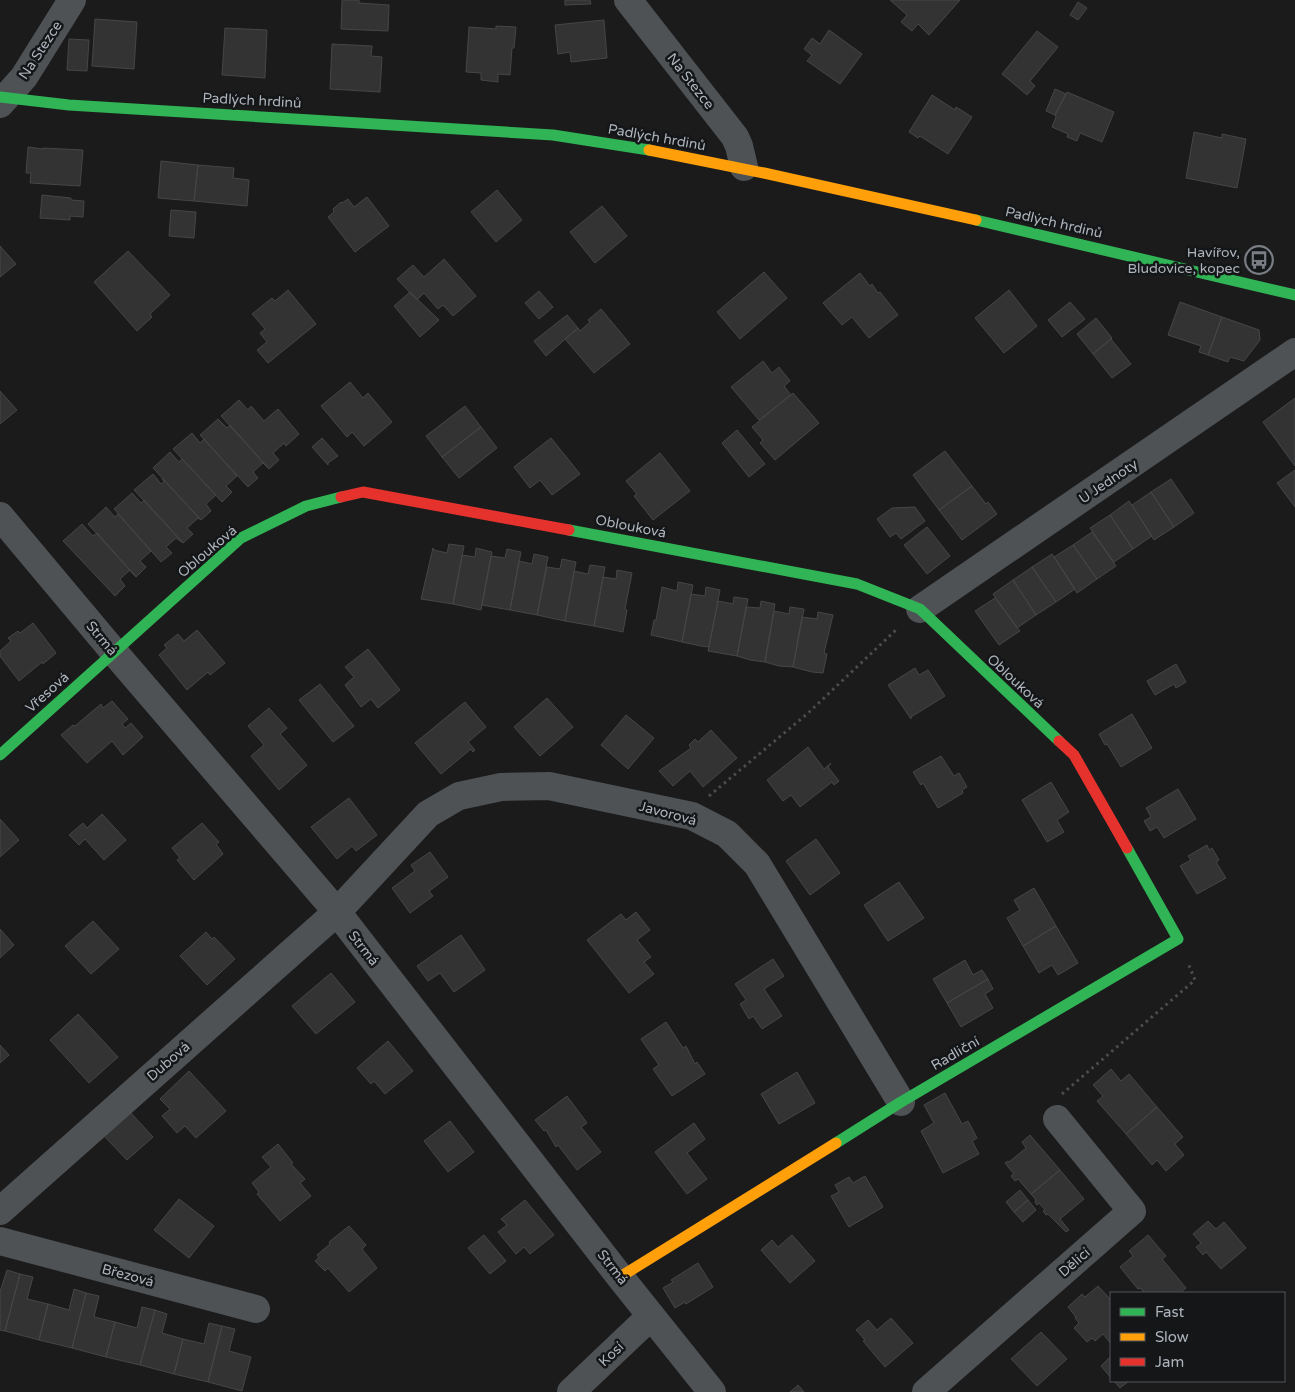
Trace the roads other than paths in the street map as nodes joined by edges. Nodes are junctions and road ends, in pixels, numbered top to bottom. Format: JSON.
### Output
{"nodes":[{"id":1,"x":72,"y":0,"type":"edge"},
{"id":2,"x":628,"y":0,"type":"edge"},
{"id":3,"x":2,"y":100,"type":"edge"},
{"id":4,"x":744,"y":167,"type":"junction"},
{"id":5,"x":1295,"y":295,"type":"edge"},
{"id":6,"x":1295,"y":352,"type":"edge"},
{"id":7,"x":0,"y":516,"type":"edge"},
{"id":8,"x":920,"y":609,"type":"junction"},
{"id":9,"x":114,"y":652,"type":"junction"},
{"id":10,"x":0,"y":755,"type":"edge"},
{"id":11,"x":336,"y":912,"type":"junction"},
{"id":12,"x":1178,"y":940,"type":"joint"},
{"id":13,"x":901,"y":1102,"type":"junction"},
{"id":14,"x":1057,"y":1119,"type":"road end"},
{"id":15,"x":0,"y":1211,"type":"edge"},
{"id":16,"x":0,"y":1241,"type":"edge"},
{"id":17,"x":620,"y":1277,"type":"junction"},
{"id":18,"x":256,"y":1309,"type":"dead end"},
{"id":19,"x":651,"y":1316,"type":"junction"},
{"id":20,"x":571,"y":1392,"type":"edge"},
{"id":21,"x":712,"y":1392,"type":"edge"},
{"id":22,"x":926,"y":1392,"type":"edge"}],
"edges":[{"from":1,"to":3,"type":"street","name":"Na Stezce"},
{"from":2,"to":4,"type":"street","name":"Na Stezce"},
{"from":3,"to":4,"type":"street","name":"Padlých hrdinů"},
{"from":4,"to":5,"type":"street","name":"Padlých hrdinů"},
{"from":6,"to":8,"type":"street","name":"U Jednoty"},
{"from":7,"to":9,"type":"street","name":"Strmá"},
{"from":8,"to":9,"type":"street","name":"Oblouková"},
{"from":8,"to":12,"type":"street","name":"Oblouková"},
{"from":9,"to":10,"type":"street","name":"Vřesová"},
{"from":9,"to":11,"type":"street","name":"Strmá"},
{"from":11,"to":13,"type":"street","name":"Javorová"},
{"from":11,"to":15,"type":"street","name":"Dubová"},
{"from":11,"to":17,"type":"street","name":"Strmá"},
{"from":12,"to":13,"type":"street","name":"Radliční"},
{"from":13,"to":17,"type":"street","name":"Radliční"},
{"from":14,"to":22,"type":"street","name":"Dělící"},
{"from":16,"to":18,"type":"street","name":"Březová"},
{"from":17,"to":19,"type":"street","name":"Strmá"},
{"from":19,"to":20,"type":"street","name":"Kosí"},
{"from":19,"to":21,"type":"street","name":"Strmá"}]}
